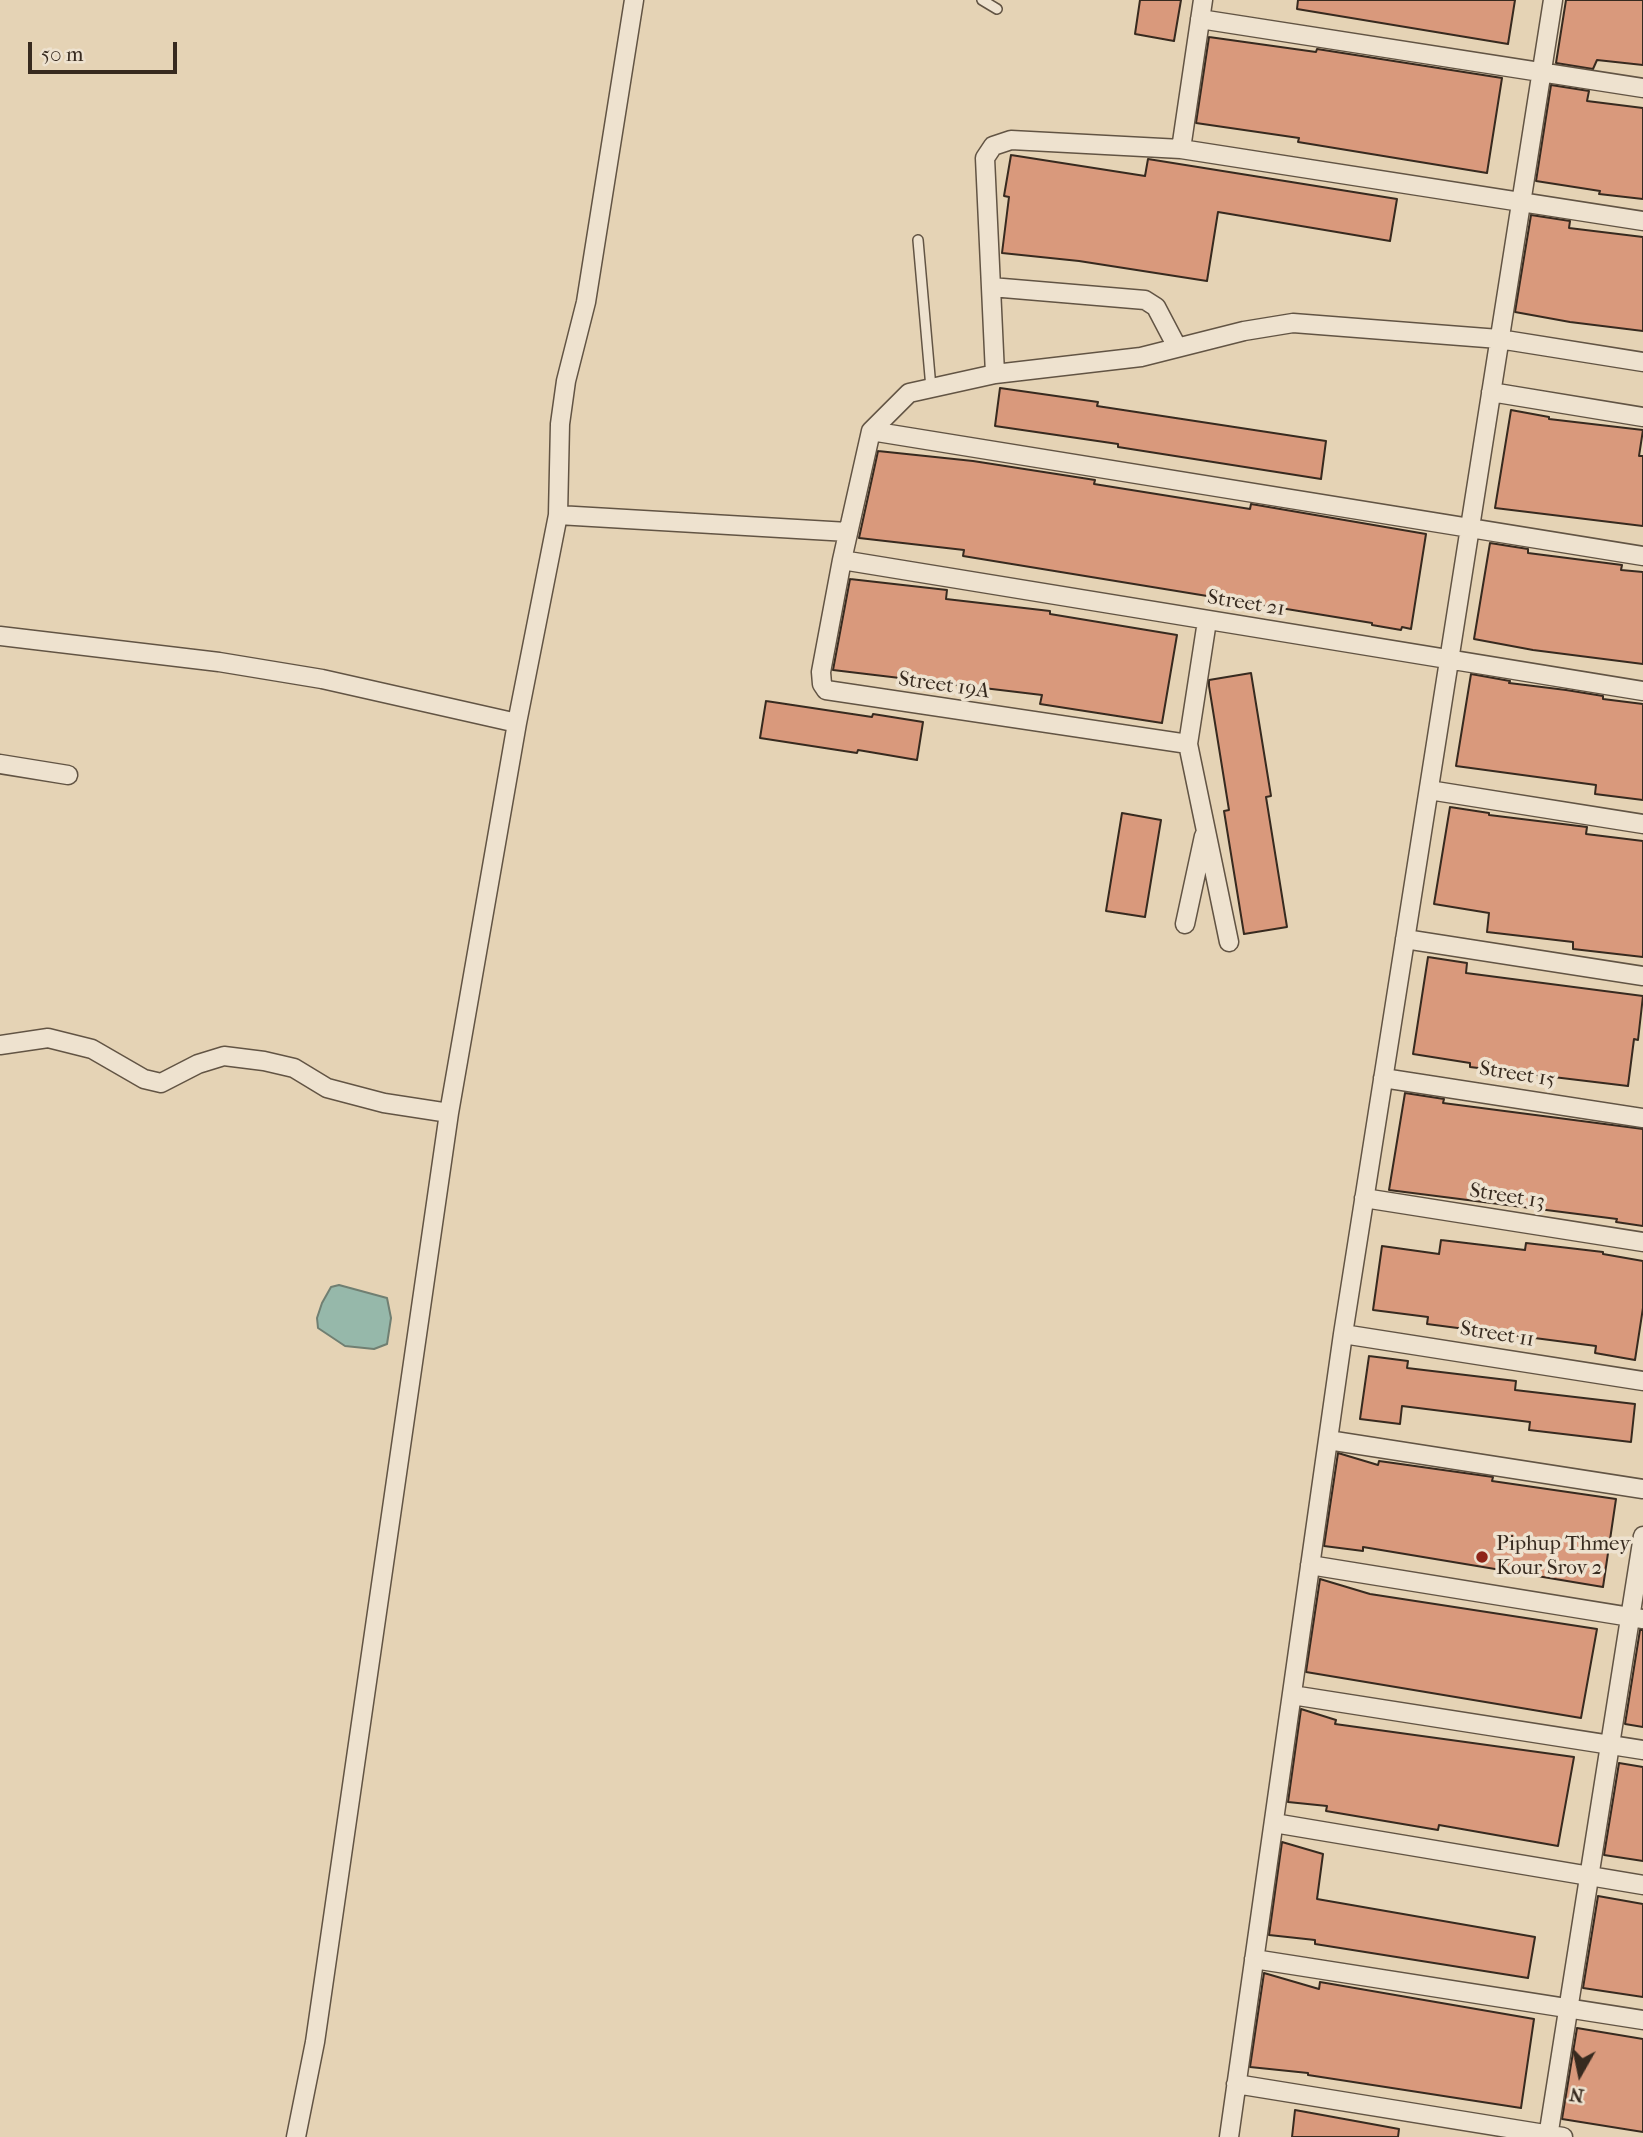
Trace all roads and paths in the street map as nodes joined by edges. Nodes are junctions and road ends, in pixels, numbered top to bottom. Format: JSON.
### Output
{"nodes":[{"id":1,"x":634,"y":0,"type":"edge"},
{"id":2,"x":982,"y":0,"type":"edge"},
{"id":3,"x":1203,"y":0,"type":"edge"},
{"id":4,"x":1553,"y":0,"type":"edge"},
{"id":5,"x":997,"y":9,"type":"dead end"},
{"id":6,"x":1200,"y":19,"type":"junction"},
{"id":7,"x":1541,"y":72,"type":"junction"},
{"id":8,"x":1643,"y":88,"type":"edge"},
{"id":9,"x":1181,"y":149,"type":"junction"},
{"id":10,"x":1522,"y":203,"type":"junction"},
{"id":11,"x":1643,"y":221,"type":"edge"},
{"id":12,"x":918,"y":240,"type":"dead end"},
{"id":13,"x":991,"y":287,"type":"junction"},
{"id":14,"x":1499,"y":339,"type":"junction"},
{"id":15,"x":1177,"y":347,"type":"junction"},
{"id":16,"x":1643,"y":362,"type":"edge"},
{"id":17,"x":995,"y":373,"type":"junction"},
{"id":18,"x":931,"y":388,"type":"junction"},
{"id":19,"x":1491,"y":392,"type":"junction"},
{"id":20,"x":1643,"y":417,"type":"edge"},
{"id":21,"x":871,"y":431,"type":"junction"},
{"id":22,"x":558,"y":514,"type":"junction"},
{"id":23,"x":1470,"y":528,"type":"junction"},
{"id":24,"x":848,"y":532,"type":"junction"},
{"id":25,"x":1643,"y":556,"type":"edge"},
{"id":26,"x":842,"y":561,"type":"junction"},
{"id":27,"x":1208,"y":621,"type":"junction"},
{"id":28,"x":0,"y":636,"type":"edge"},
{"id":29,"x":1449,"y":661,"type":"junction"},
{"id":30,"x":1643,"y":691,"type":"edge"},
{"id":31,"x":517,"y":723,"type":"junction"},
{"id":32,"x":1188,"y":744,"type":"junction"},
{"id":33,"x":0,"y":764,"type":"edge"},
{"id":34,"x":68,"y":775,"type":"dead end"},
{"id":35,"x":1429,"y":790,"type":"junction"},
{"id":36,"x":1643,"y":824,"type":"edge"},
{"id":37,"x":1206,"y":829,"type":"junction"},
{"id":38,"x":1185,"y":924,"type":"dead end"},
{"id":39,"x":1405,"y":939,"type":"junction"},
{"id":40,"x":1229,"y":942,"type":"dead end"},
{"id":41,"x":1643,"y":976,"type":"edge"},
{"id":42,"x":0,"y":1045,"type":"edge"},
{"id":43,"x":1383,"y":1078,"type":"junction"},
{"id":44,"x":449,"y":1113,"type":"junction"},
{"id":45,"x":1643,"y":1118,"type":"edge"},
{"id":46,"x":1364,"y":1198,"type":"junction"},
{"id":47,"x":1643,"y":1242,"type":"edge"},
{"id":48,"x":1343,"y":1334,"type":"junction"},
{"id":49,"x":1643,"y":1381,"type":"edge"},
{"id":50,"x":1328,"y":1440,"type":"junction"},
{"id":51,"x":1643,"y":1489,"type":"edge"},
{"id":52,"x":1643,"y":1536,"type":"edge"},
{"id":53,"x":1310,"y":1565,"type":"junction"},
{"id":54,"x":1637,"y":1618,"type":"edge"},
{"id":55,"x":1292,"y":1695,"type":"junction"},
{"id":56,"x":1610,"y":1745,"type":"junction"},
{"id":57,"x":1643,"y":1751,"type":"edge"},
{"id":58,"x":1273,"y":1823,"type":"junction"},
{"id":59,"x":1589,"y":1876,"type":"junction"},
{"id":60,"x":1643,"y":1885,"type":"edge"},
{"id":61,"x":1254,"y":1959,"type":"junction"},
{"id":62,"x":1568,"y":2008,"type":"junction"},
{"id":63,"x":1643,"y":2020,"type":"edge"},
{"id":64,"x":1237,"y":2084,"type":"junction"},
{"id":65,"x":1553,"y":2136,"type":"edge"},
{"id":66,"x":296,"y":2137,"type":"edge"},
{"id":67,"x":1229,"y":2137,"type":"edge"}],
"edges":[{"from":1,"to":22,"type":"street"},
{"from":2,"to":5,"type":"lane"},
{"from":3,"to":6,"type":"street"},
{"from":4,"to":7,"type":"street"},
{"from":6,"to":7,"type":"street"},
{"from":6,"to":9,"type":"street"},
{"from":7,"to":8,"type":"street"},
{"from":7,"to":10,"type":"street"},
{"from":9,"to":10,"type":"street"},
{"from":9,"to":13,"type":"street"},
{"from":10,"to":11,"type":"street"},
{"from":10,"to":14,"type":"street"},
{"from":12,"to":18,"type":"lane"},
{"from":13,"to":15,"type":"street"},
{"from":13,"to":17,"type":"street"},
{"from":14,"to":15,"type":"street"},
{"from":14,"to":16,"type":"street"},
{"from":14,"to":19,"type":"street"},
{"from":15,"to":17,"type":"street"},
{"from":17,"to":18,"type":"street"},
{"from":18,"to":21,"type":"street"},
{"from":19,"to":20,"type":"street"},
{"from":19,"to":23,"type":"street"},
{"from":21,"to":23,"type":"street"},
{"from":21,"to":24,"type":"street"},
{"from":22,"to":24,"type":"street"},
{"from":22,"to":31,"type":"street"},
{"from":23,"to":25,"type":"street"},
{"from":23,"to":29,"type":"street"},
{"from":24,"to":26,"type":"street"},
{"from":26,"to":27,"type":"street","name":"Street 21"},
{"from":26,"to":32,"type":"street","name":"Street 19A"},
{"from":27,"to":29,"type":"street","name":"Street 21"},
{"from":27,"to":32,"type":"street"},
{"from":28,"to":31,"type":"street"},
{"from":29,"to":30,"type":"street","name":"Street 21"},
{"from":29,"to":35,"type":"street"},
{"from":31,"to":44,"type":"street"},
{"from":32,"to":37,"type":"street"},
{"from":33,"to":34,"type":"street"},
{"from":35,"to":36,"type":"street"},
{"from":35,"to":39,"type":"street"},
{"from":37,"to":38,"type":"street"},
{"from":37,"to":40,"type":"street"},
{"from":39,"to":41,"type":"street"},
{"from":39,"to":43,"type":"street"},
{"from":42,"to":44,"type":"street"},
{"from":43,"to":45,"type":"street","name":"Street 15"},
{"from":43,"to":46,"type":"street"},
{"from":44,"to":66,"type":"street"},
{"from":46,"to":47,"type":"street","name":"Street 13"},
{"from":46,"to":48,"type":"street"},
{"from":48,"to":49,"type":"street","name":"Street 11"},
{"from":48,"to":50,"type":"street"},
{"from":50,"to":51,"type":"street"},
{"from":50,"to":53,"type":"street"},
{"from":52,"to":54,"type":"street"},
{"from":53,"to":54,"type":"street"},
{"from":53,"to":55,"type":"street"},
{"from":54,"to":56,"type":"street"},
{"from":55,"to":56,"type":"street"},
{"from":55,"to":58,"type":"street"},
{"from":56,"to":57,"type":"street"},
{"from":56,"to":59,"type":"street"},
{"from":58,"to":59,"type":"street"},
{"from":58,"to":61,"type":"street"},
{"from":59,"to":60,"type":"street"},
{"from":59,"to":62,"type":"street"},
{"from":61,"to":62,"type":"street"},
{"from":61,"to":64,"type":"street"},
{"from":62,"to":63,"type":"street"},
{"from":62,"to":65,"type":"street"},
{"from":64,"to":65,"type":"street"},
{"from":64,"to":67,"type":"street"}]}
